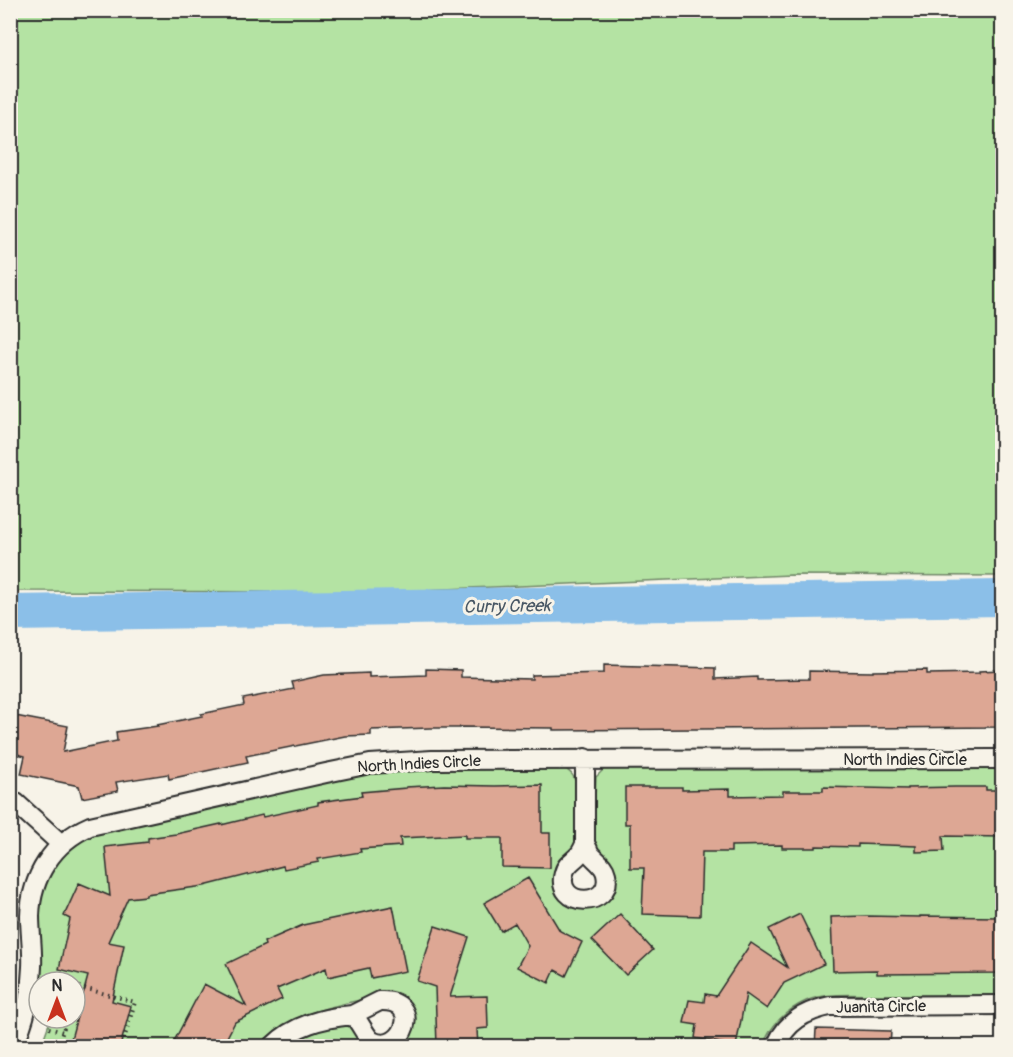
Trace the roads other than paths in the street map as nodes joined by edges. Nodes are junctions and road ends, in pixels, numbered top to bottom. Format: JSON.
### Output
{"nodes":[{"id":1,"x":585,"y":758,"type":"junction"},
{"id":2,"x":1002,"y":759,"type":"edge"},
{"id":3,"x":10,"y":799,"type":"edge"},
{"id":4,"x":61,"y":844,"type":"junction"},
{"id":5,"x":585,"y":844,"type":"dead end"},
{"id":6,"x":1002,"y":1005,"type":"edge"},
{"id":7,"x":352,"y":1015,"type":"dead end"},
{"id":8,"x":13,"y":1047,"type":"edge"},
{"id":9,"x":273,"y":1047,"type":"edge"},
{"id":10,"x":776,"y":1047,"type":"edge"}],
"edges":[{"from":1,"to":2,"type":"street","name":"North Indies Circle"},
{"from":1,"to":4,"type":"street","name":"North Indies Circle"},
{"from":1,"to":5,"type":"street"},
{"from":3,"to":4,"type":"street"},
{"from":4,"to":8,"type":"street","name":"North Indies Circle"},
{"from":6,"to":10,"type":"street","name":"Juanita Circle"},
{"from":7,"to":9,"type":"street"}]}
